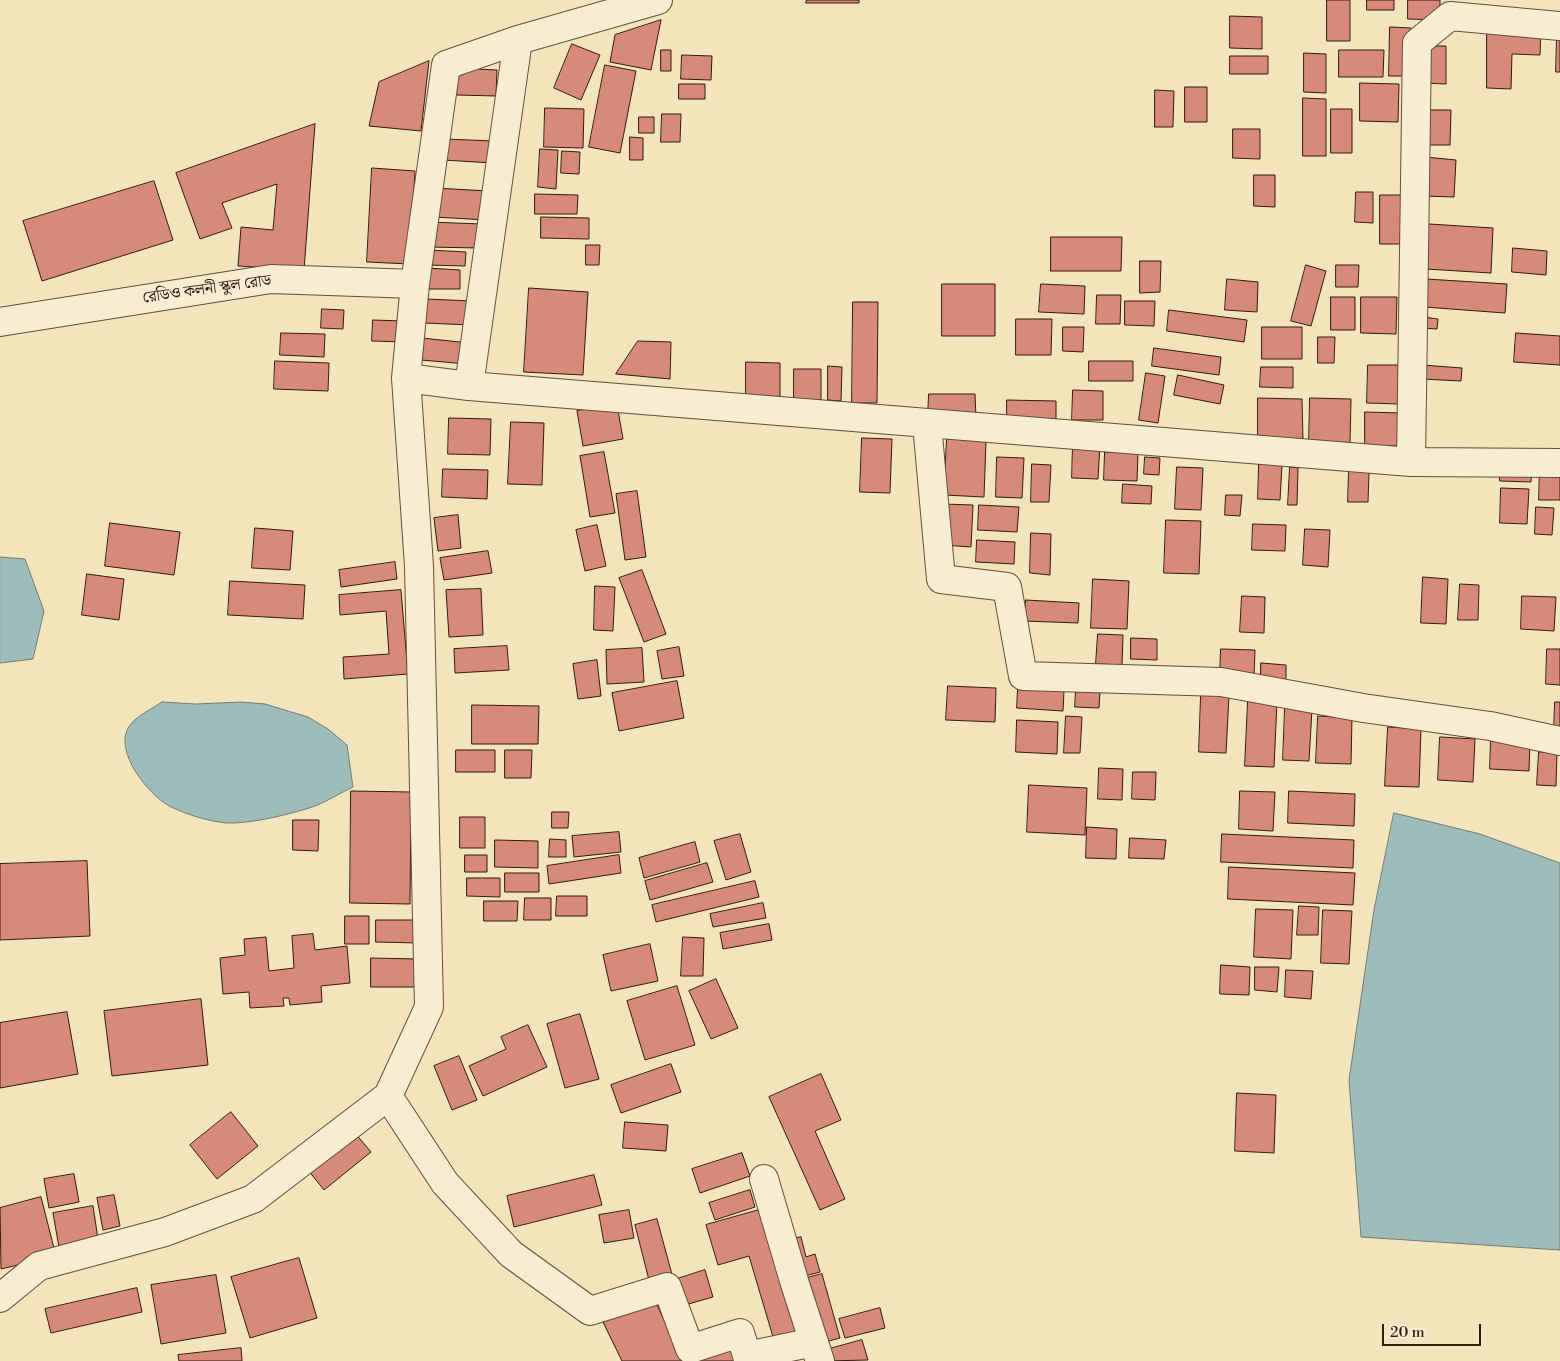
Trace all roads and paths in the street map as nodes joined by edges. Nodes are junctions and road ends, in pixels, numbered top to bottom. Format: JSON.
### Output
{"nodes":[{"id":1,"x":658,"y":0,"type":"edge"},
{"id":2,"x":1560,"y":26,"type":"edge"},
{"id":3,"x":518,"y":40,"type":"junction"},
{"id":4,"x":415,"y":284,"type":"junction"},
{"id":5,"x":0,"y":322,"type":"edge"},
{"id":6,"x":406,"y":378,"type":"junction"},
{"id":7,"x":469,"y":386,"type":"junction"},
{"id":8,"x":927,"y":424,"type":"junction"},
{"id":9,"x":1411,"y":462,"type":"junction"},
{"id":10,"x":1560,"y":463,"type":"edge"},
{"id":11,"x":1560,"y":741,"type":"edge"},
{"id":12,"x":388,"y":1096,"type":"junction"},
{"id":13,"x":764,"y":1179,"type":"dead end"},
{"id":14,"x":0,"y":1298,"type":"edge"},
{"id":15,"x":817,"y":1351,"type":"edge"}],
"edges":[{"from":1,"to":3,"type":"street"},
{"from":2,"to":9,"type":"street"},
{"from":3,"to":4,"type":"street"},
{"from":3,"to":7,"type":"street"},
{"from":4,"to":5,"type":"street","name":"রেডিও কলনী স্কুল রোড"},
{"from":4,"to":6,"type":"street"},
{"from":6,"to":7,"type":"street"},
{"from":6,"to":12,"type":"street"},
{"from":7,"to":8,"type":"street"},
{"from":8,"to":9,"type":"street"},
{"from":8,"to":11,"type":"street"},
{"from":9,"to":10,"type":"street"},
{"from":12,"to":14,"type":"street"},
{"from":12,"to":15,"type":"street"},
{"from":13,"to":15,"type":"street"}]}
